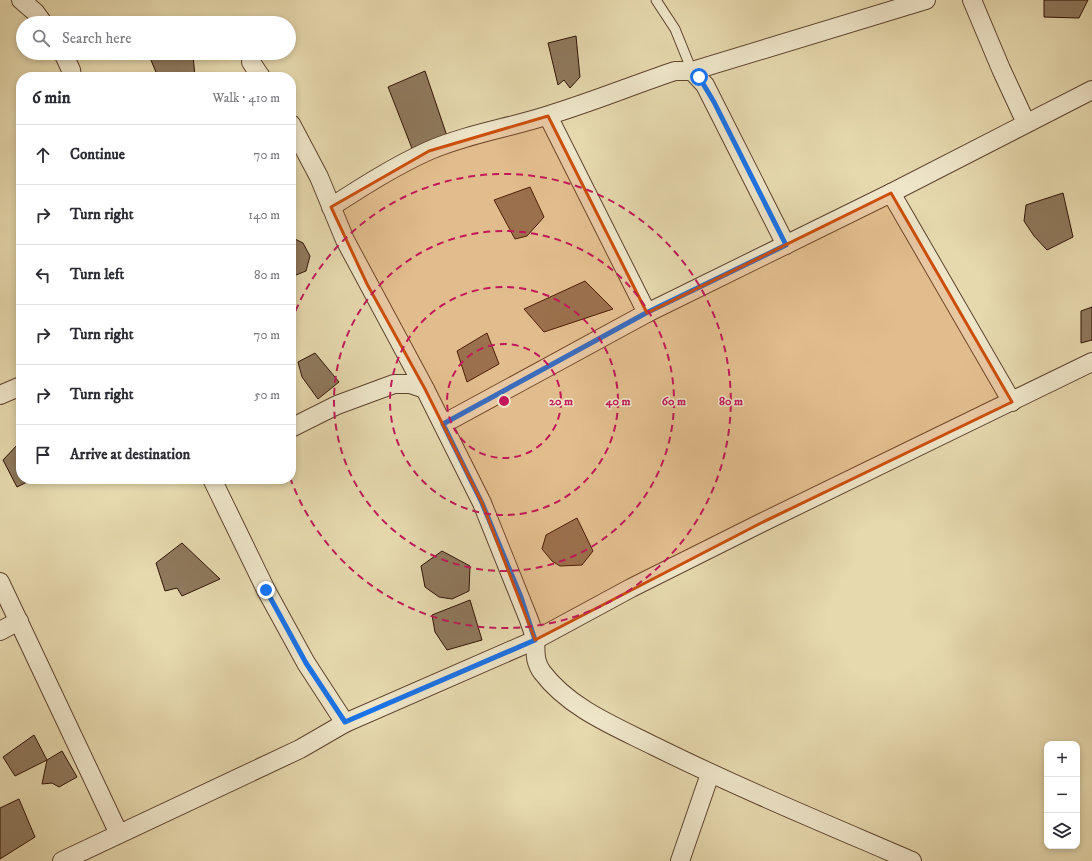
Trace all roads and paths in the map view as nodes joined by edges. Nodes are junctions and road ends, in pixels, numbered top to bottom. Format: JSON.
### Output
{"nodes":[{"id":1,"x":21,"y":0,"type":"edge"},
{"id":2,"x":656,"y":0,"type":"edge"},
{"id":3,"x":926,"y":0,"type":"edge"},
{"id":4,"x":972,"y":0,"type":"edge"},
{"id":5,"x":38,"y":16,"type":"edge"},
{"id":6,"x":66,"y":60,"type":"edge"},
{"id":7,"x":251,"y":62,"type":"dead end"},
{"id":8,"x":692,"y":71,"type":"junction"},
{"id":9,"x":71,"y":72,"type":"edge"},
{"id":10,"x":258,"y":72,"type":"edge"},
{"id":11,"x":1092,"y":90,"type":"edge"},
{"id":12,"x":548,"y":116,"type":"junction"},
{"id":13,"x":1026,"y":123,"type":"junction"},
{"id":14,"x":296,"y":133,"type":"edge"},
{"id":15,"x":891,"y":193,"type":"junction"},
{"id":16,"x":331,"y":207,"type":"junction"},
{"id":17,"x":786,"y":245,"type":"junction"},
{"id":18,"x":646,"y":313,"type":"junction"},
{"id":19,"x":1092,"y":362,"type":"edge"},
{"id":20,"x":16,"y":388,"type":"edge"},
{"id":21,"x":425,"y":389,"type":"junction"},
{"id":22,"x":0,"y":395,"type":"edge"},
{"id":23,"x":1012,"y":402,"type":"junction"},
{"id":24,"x":443,"y":424,"type":"junction"},
{"id":25,"x":296,"y":426,"type":"edge"},
{"id":26,"x":214,"y":484,"type":"edge"},
{"id":27,"x":0,"y":582,"type":"edge"},
{"id":28,"x":19,"y":621,"type":"junction"},
{"id":29,"x":0,"y":631,"type":"edge"},
{"id":30,"x":535,"y":640,"type":"junction"},
{"id":31,"x":345,"y":722,"type":"junction"},
{"id":32,"x":710,"y":774,"type":"junction"},
{"id":33,"x":119,"y":834,"type":"junction"},
{"id":34,"x":62,"y":861,"type":"edge"},
{"id":35,"x":680,"y":861,"type":"edge"},
{"id":36,"x":912,"y":861,"type":"edge"}],
"edges":[{"from":1,"to":5,"type":"street"},
{"from":2,"to":8,"type":"lane"},
{"from":3,"to":8,"type":"street"},
{"from":4,"to":13,"type":"street"},
{"from":6,"to":9,"type":"street"},
{"from":7,"to":10,"type":"street"},
{"from":8,"to":12,"type":"street"},
{"from":8,"to":17,"type":"street"},
{"from":11,"to":13,"type":"street"},
{"from":12,"to":16,"type":"street"},
{"from":12,"to":18,"type":"street"},
{"from":13,"to":15,"type":"street"},
{"from":14,"to":16,"type":"street"},
{"from":15,"to":17,"type":"street"},
{"from":15,"to":23,"type":"street"},
{"from":16,"to":21,"type":"street"},
{"from":17,"to":18,"type":"street"},
{"from":18,"to":24,"type":"street"},
{"from":19,"to":23,"type":"street"},
{"from":20,"to":22,"type":"street"},
{"from":21,"to":24,"type":"street"},
{"from":21,"to":25,"type":"street"},
{"from":23,"to":30,"type":"street"},
{"from":24,"to":30,"type":"street"},
{"from":26,"to":31,"type":"street"},
{"from":27,"to":28,"type":"street"},
{"from":28,"to":29,"type":"street"},
{"from":28,"to":33,"type":"street"},
{"from":30,"to":31,"type":"street"},
{"from":30,"to":32,"type":"street"},
{"from":31,"to":33,"type":"street"},
{"from":32,"to":35,"type":"street"},
{"from":32,"to":36,"type":"street"},
{"from":33,"to":34,"type":"street"}]}
